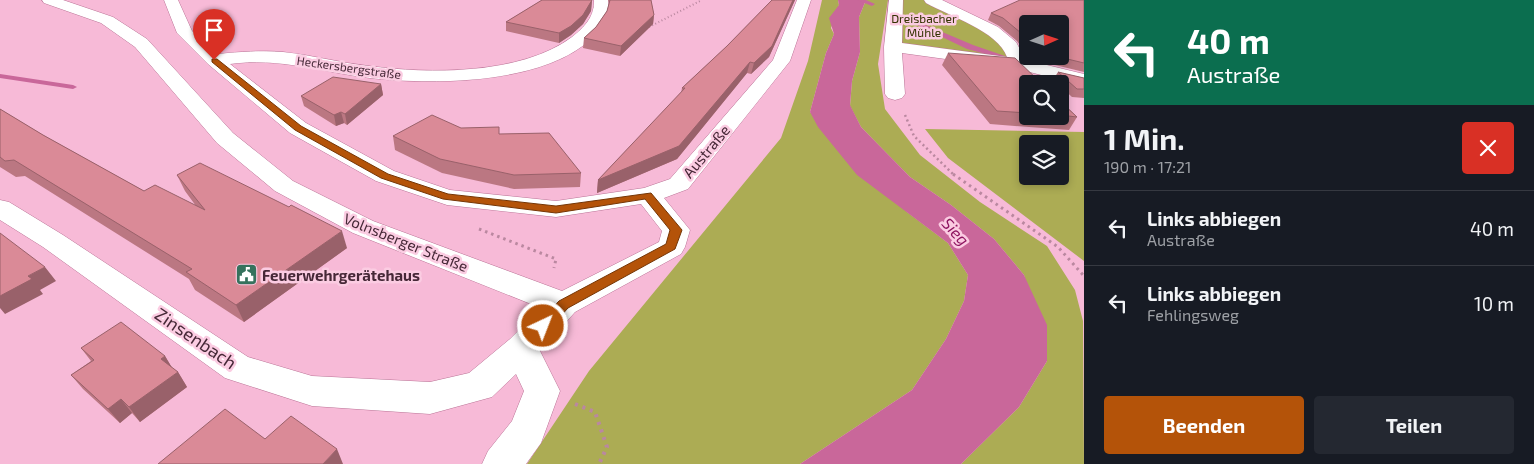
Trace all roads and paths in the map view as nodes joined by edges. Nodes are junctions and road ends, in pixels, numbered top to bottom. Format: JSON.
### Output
{"nodes":[{"id":1,"x":49,"y":0,"type":"edge"},
{"id":2,"x":172,"y":0,"type":"edge"},
{"id":3,"x":601,"y":0,"type":"edge"},
{"id":4,"x":702,"y":0,"type":"edge"},
{"id":5,"x":804,"y":0,"type":"edge"},
{"id":6,"x":896,"y":0,"type":"edge"},
{"id":7,"x":931,"y":0,"type":"edge"},
{"id":8,"x":645,"y":29,"type":"edge"},
{"id":9,"x":893,"y":47,"type":"junction"},
{"id":10,"x":214,"y":60,"type":"junction"},
{"id":11,"x":1018,"y":64,"type":"junction"},
{"id":12,"x":1084,"y":80,"type":"edge"},
{"id":13,"x":895,"y":94,"type":"joint"},
{"id":14,"x":648,"y":195,"type":"junction"},
{"id":15,"x":447,"y":197,"type":"junction"},
{"id":16,"x":0,"y":208,"type":"edge"},
{"id":17,"x":1084,"y":276,"type":"edge"},
{"id":18,"x":556,"y":301,"type":"junction"},
{"id":19,"x":522,"y":348,"type":"junction"},
{"id":20,"x":542,"y":390,"type":"junction"},
{"id":21,"x":502,"y":464,"type":"edge"},
{"id":22,"x":599,"y":464,"type":"edge"}],
"edges":[{"from":1,"to":18,"type":"street","name":"Volnsberger Straße"},
{"from":2,"to":10,"type":"street","name":"Austraße"},
{"from":3,"to":10,"type":"street","name":"Heckersbergstraße"},
{"from":4,"to":8,"type":"path"},
{"from":5,"to":14,"type":"street","name":"Austraße"},
{"from":6,"to":9,"type":"street"},
{"from":7,"to":11,"type":"street"},
{"from":9,"to":11,"type":"street"},
{"from":9,"to":13,"type":"street"},
{"from":10,"to":15,"type":"street","name":"Austraße"},
{"from":11,"to":12,"type":"street"},
{"from":13,"to":17,"type":"path"},
{"from":14,"to":15,"type":"street","name":"Austraße"},
{"from":14,"to":18,"type":"street"},
{"from":15,"to":18,"type":"path"},
{"from":16,"to":19,"type":"street","name":"Zinsenbach"},
{"from":18,"to":19,"type":"street"},
{"from":19,"to":20,"type":"street"},
{"from":20,"to":21,"type":"street"},
{"from":20,"to":22,"type":"path"}]}
